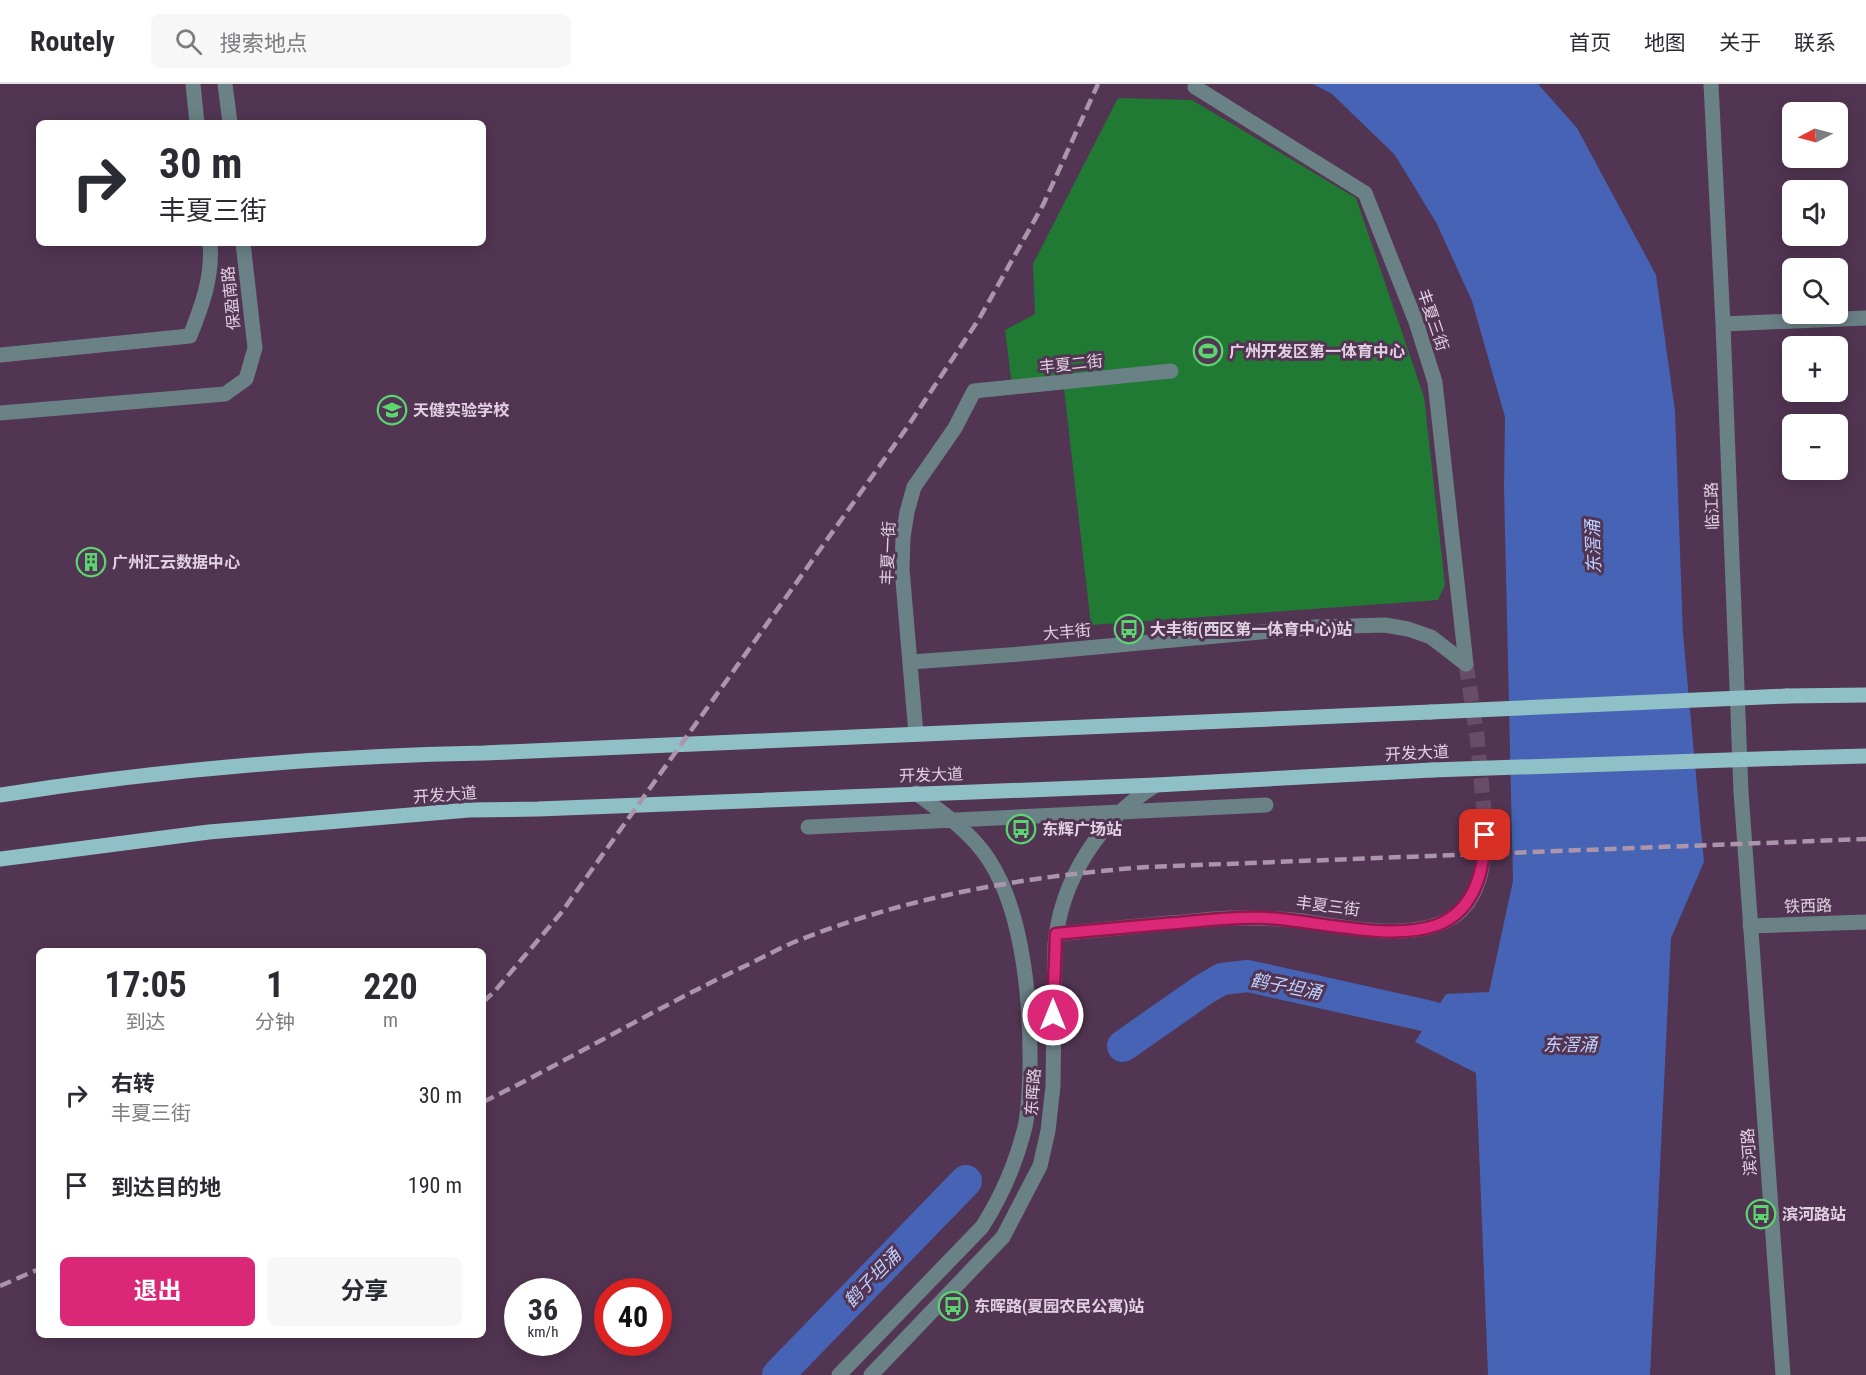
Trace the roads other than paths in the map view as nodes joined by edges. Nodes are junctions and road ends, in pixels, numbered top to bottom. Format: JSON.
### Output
{"nodes":[{"id":1,"x":193,"y":84,"type":"edge"},
{"id":2,"x":225,"y":84,"type":"edge"},
{"id":3,"x":1711,"y":84,"type":"edge"},
{"id":4,"x":1195,"y":87,"type":"dead end"},
{"id":5,"x":197,"y":120,"type":"edge"},
{"id":6,"x":230,"y":120,"type":"edge"},
{"id":7,"x":210,"y":246,"type":"edge"},
{"id":8,"x":243,"y":246,"type":"edge"},
{"id":9,"x":1866,"y":318,"type":"edge"},
{"id":10,"x":1723,"y":324,"type":"junction"},
{"id":11,"x":0,"y":355,"type":"edge"},
{"id":12,"x":1171,"y":371,"type":"dead end"},
{"id":13,"x":974,"y":391,"type":"joint"},
{"id":14,"x":0,"y":413,"type":"edge"},
{"id":15,"x":911,"y":662,"type":"junction"},
{"id":16,"x":1466,"y":664,"type":"joint"},
{"id":17,"x":1866,"y":695,"type":"edge"},
{"id":18,"x":916,"y":734,"type":"junction"},
{"id":19,"x":1866,"y":756,"type":"edge"},
{"id":20,"x":1155,"y":784,"type":"junction"},
{"id":21,"x":916,"y":794,"type":"junction"},
{"id":22,"x":0,"y":795,"type":"edge"},
{"id":23,"x":1266,"y":805,"type":"dead end"},
{"id":24,"x":1120,"y":812,"type":"junction"},
{"id":25,"x":954,"y":821,"type":"junction"},
{"id":26,"x":1485,"y":821,"type":"tunnel mouth"},
{"id":27,"x":808,"y":827,"type":"dead end"},
{"id":28,"x":0,"y":859,"type":"edge"},
{"id":29,"x":1866,"y":922,"type":"edge"},
{"id":30,"x":1750,"y":926,"type":"junction"},
{"id":31,"x":1056,"y":934,"type":"junction"},
{"id":32,"x":839,"y":1375,"type":"edge"},
{"id":33,"x":871,"y":1375,"type":"edge"},
{"id":34,"x":1783,"y":1375,"type":"edge"}],
"edges":[{"from":1,"to":5,"type":"street"},
{"from":2,"to":6,"type":"street"},
{"from":3,"to":10,"type":"street","name":"临江路"},
{"from":4,"to":16,"type":"street","name":"丰夏三街"},
{"from":7,"to":11,"type":"street","name":"保盈南路"},
{"from":8,"to":14,"type":"street","name":"保盈南路"},
{"from":9,"to":10,"type":"street"},
{"from":10,"to":30,"type":"street","name":"临江路"},
{"from":12,"to":13,"type":"street","name":"丰夏二街"},
{"from":13,"to":15,"type":"street","name":"丰夏一街"},
{"from":15,"to":16,"type":"street","name":"大丰街"},
{"from":15,"to":18,"type":"street","name":"丰夏一街"},
{"from":17,"to":18,"type":"main road","bridge":true},
{"from":18,"to":22,"type":"main road"},
{"from":19,"to":20,"type":"main road","name":"开发大道","bridge":true},
{"from":20,"to":21,"type":"main road","name":"开发大道"},
{"from":20,"to":24,"type":"street","name":"东晖路"},
{"from":21,"to":25,"type":"street","name":"东晖路"},
{"from":21,"to":28,"type":"main road","name":"开发大道"},
{"from":23,"to":24,"type":"street"},
{"from":24,"to":25,"type":"street"},
{"from":24,"to":31,"type":"street","name":"东晖路"},
{"from":25,"to":27,"type":"street"},
{"from":25,"to":32,"type":"street","name":"东晖路"},
{"from":26,"to":31,"type":"street","name":"丰夏三街"},
{"from":29,"to":30,"type":"street","name":"铁西路"},
{"from":30,"to":34,"type":"street","name":"滨河路"},
{"from":31,"to":33,"type":"street","name":"东晖路"}]}
